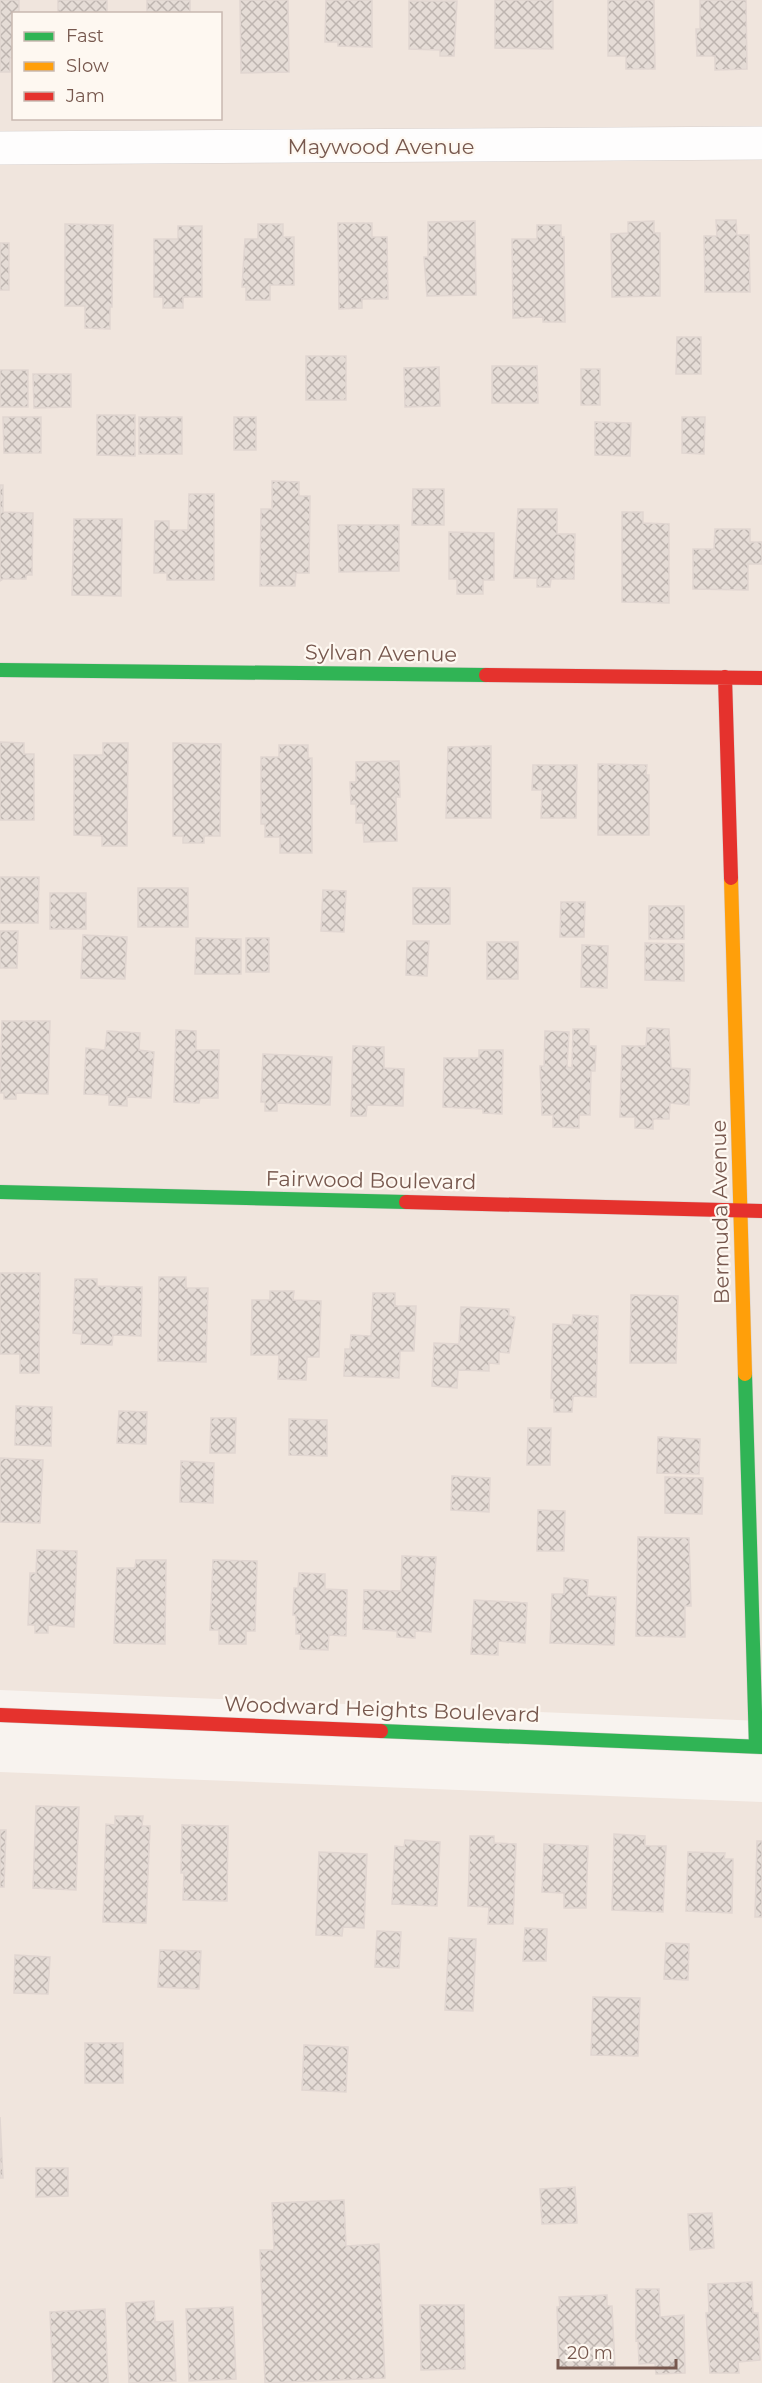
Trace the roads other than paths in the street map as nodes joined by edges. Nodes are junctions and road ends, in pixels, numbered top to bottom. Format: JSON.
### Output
{"nodes":[{"id":1,"x":762,"y":143,"type":"edge"},
{"id":2,"x":0,"y":148,"type":"edge"},
{"id":3,"x":0,"y":670,"type":"edge"},
{"id":4,"x":725,"y":677,"type":"junction"},
{"id":5,"x":762,"y":678,"type":"edge"},
{"id":6,"x":0,"y":1192,"type":"edge"},
{"id":7,"x":741,"y":1210,"type":"junction"},
{"id":8,"x":762,"y":1211,"type":"edge"},
{"id":9,"x":0,"y":1715,"type":"edge"},
{"id":10,"x":759,"y":1746,"type":"edge"}],
"edges":[{"from":1,"to":2,"type":"street","name":"Maywood Avenue"},
{"from":3,"to":4,"type":"street","name":"Sylvan Avenue"},
{"from":4,"to":5,"type":"street","name":"Sylvan Avenue"},
{"from":4,"to":7,"type":"street","name":"Bermuda Avenue"},
{"from":6,"to":7,"type":"street","name":"Fairwood Boulevard"},
{"from":7,"to":8,"type":"street","name":"Fairwood Boulevard"},
{"from":7,"to":10,"type":"street","name":"Bermuda Avenue"},
{"from":9,"to":10,"type":"street","name":"Woodward Heights Boulevard"}]}
